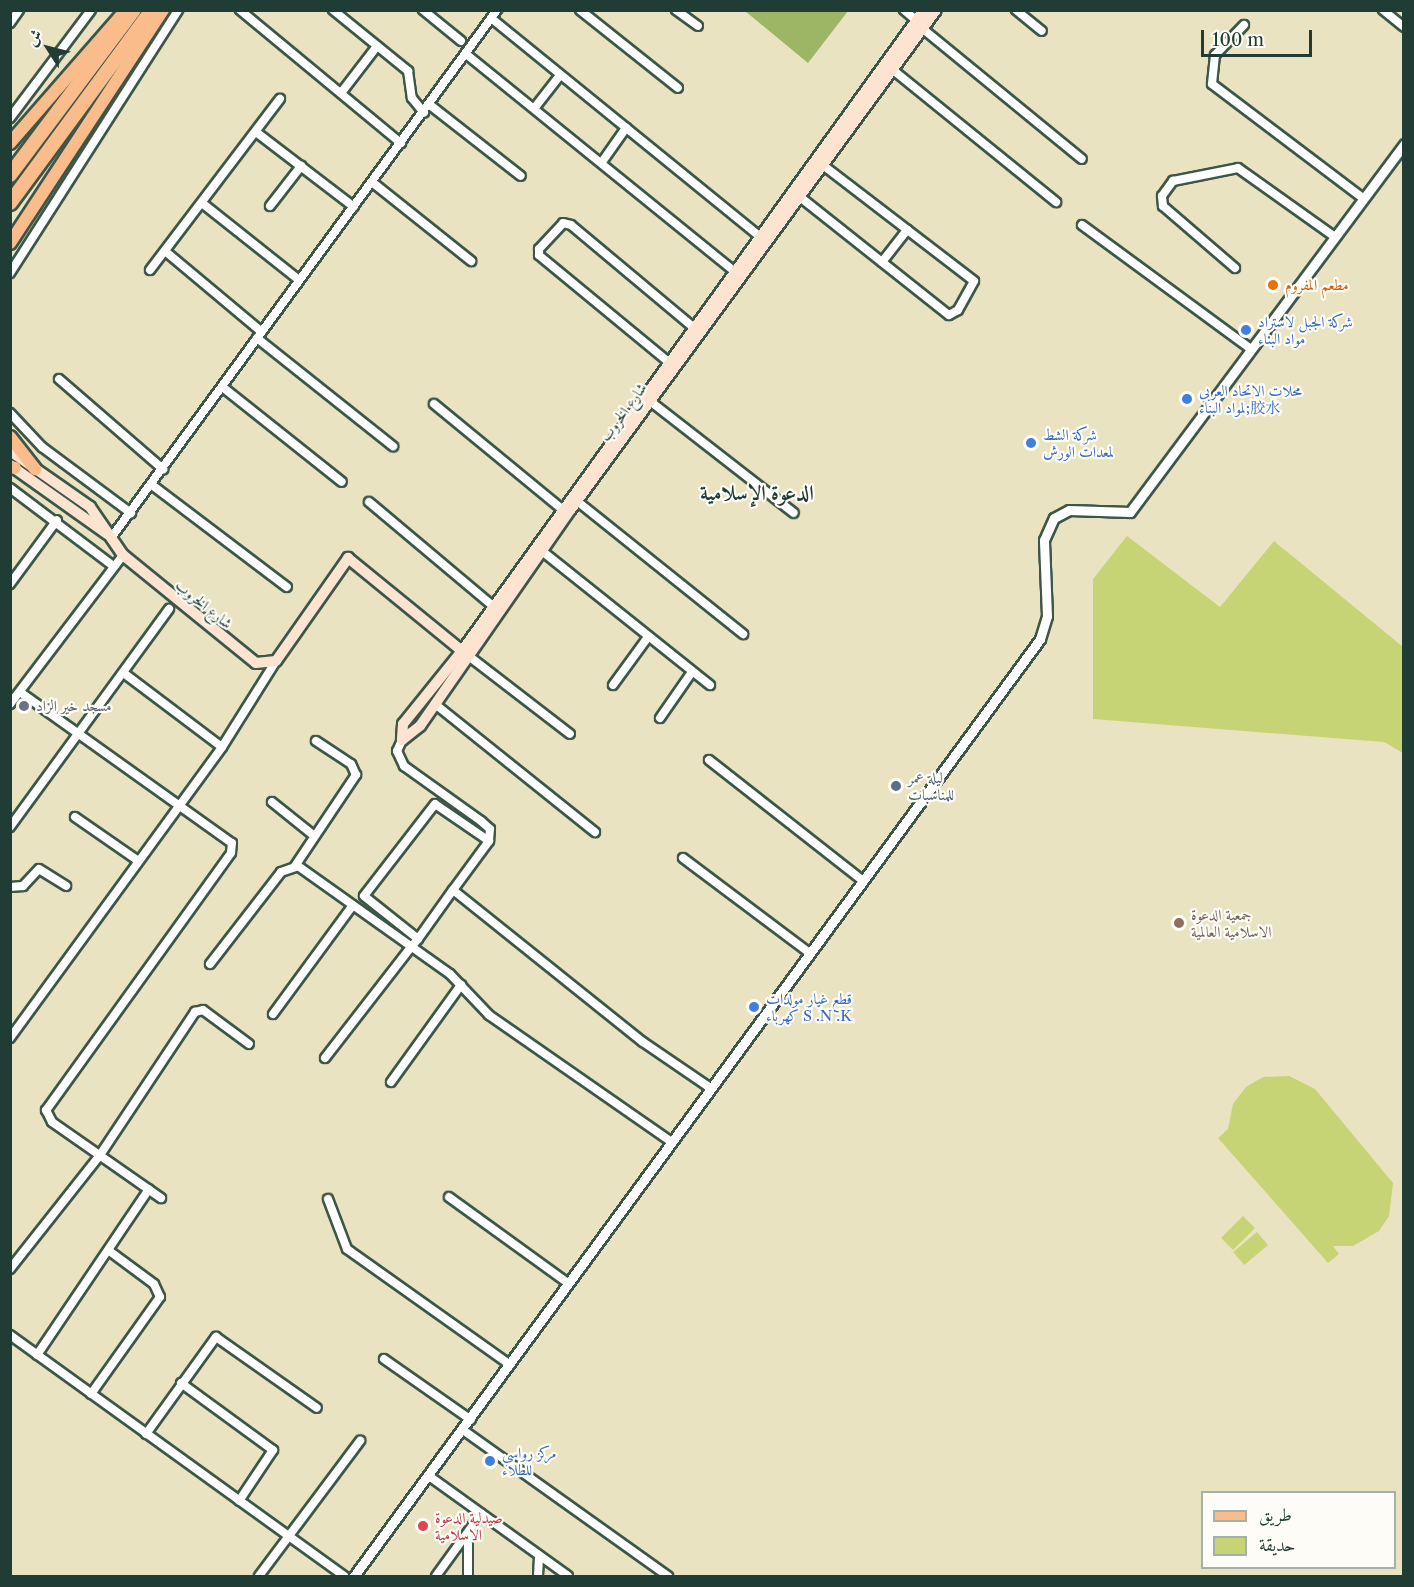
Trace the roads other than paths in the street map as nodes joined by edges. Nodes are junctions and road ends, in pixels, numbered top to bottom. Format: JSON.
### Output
{"nodes":[{"id":1,"x":92,"y":10,"type":"edge"},
{"id":2,"x":126,"y":10,"type":"edge"},
{"id":3,"x":134,"y":10,"type":"edge"},
{"id":4,"x":152,"y":10,"type":"edge"},
{"id":5,"x":163,"y":10,"type":"edge"},
{"id":6,"x":178,"y":10,"type":"edge"},
{"id":7,"x":240,"y":10,"type":"edge"},
{"id":8,"x":333,"y":10,"type":"edge"},
{"id":9,"x":423,"y":10,"type":"edge"},
{"id":10,"x":496,"y":10,"type":"edge"},
{"id":11,"x":580,"y":10,"type":"edge"},
{"id":12,"x":904,"y":10,"type":"edge"},
{"id":13,"x":924,"y":10,"type":"edge"},
{"id":14,"x":936,"y":10,"type":"edge"},
{"id":15,"x":1016,"y":10,"type":"edge"},
{"id":16,"x":1383,"y":10,"type":"edge"},
{"id":17,"x":15,"y":12,"type":"edge"},
{"id":18,"x":681,"y":12,"type":"edge"},
{"id":19,"x":491,"y":18,"type":"junction"},
{"id":20,"x":10,"y":23,"type":"edge"},
{"id":21,"x":920,"y":25,"type":"junction"},
{"id":22,"x":1244,"y":25,"type":"dead end"},
{"id":23,"x":698,"y":26,"type":"dead end"},
{"id":24,"x":1404,"y":27,"type":"edge"},
{"id":25,"x":1042,"y":31,"type":"dead end"},
{"id":26,"x":461,"y":41,"type":"dead end"},
{"id":27,"x":377,"y":46,"type":"junction"},
{"id":28,"x":466,"y":54,"type":"junction"},
{"id":29,"x":893,"y":70,"type":"junction"},
{"id":30,"x":560,"y":75,"type":"junction"},
{"id":31,"x":678,"y":88,"type":"dead end"},
{"id":32,"x":342,"y":93,"type":"junction"},
{"id":33,"x":280,"y":99,"type":"dead end"},
{"id":34,"x":430,"y":105,"type":"junction"},
{"id":35,"x":536,"y":106,"type":"junction"},
{"id":36,"x":424,"y":112,"type":"junction"},
{"id":37,"x":10,"y":118,"type":"edge"},
{"id":38,"x":626,"y":128,"type":"junction"},
{"id":39,"x":256,"y":132,"type":"junction"},
{"id":40,"x":10,"y":143,"type":"edge"},
{"id":41,"x":401,"y":143,"type":"junction"},
{"id":42,"x":1403,"y":146,"type":"edge"},
{"id":43,"x":1082,"y":159,"type":"dead end"},
{"id":44,"x":602,"y":162,"type":"junction"},
{"id":45,"x":823,"y":165,"type":"junction"},
{"id":46,"x":301,"y":166,"type":"junction"},
{"id":47,"x":10,"y":175,"type":"edge"},
{"id":48,"x":521,"y":176,"type":"dead end"},
{"id":49,"x":372,"y":182,"type":"junction"},
{"id":50,"x":800,"y":197,"type":"junction"},
{"id":51,"x":1363,"y":198,"type":"junction"},
{"id":52,"x":202,"y":202,"type":"junction"},
{"id":53,"x":1056,"y":202,"type":"dead end"},
{"id":54,"x":10,"y":203,"type":"edge"},
{"id":55,"x":270,"y":206,"type":"dead end"},
{"id":56,"x":354,"y":207,"type":"junction"},
{"id":57,"x":1082,"y":225,"type":"dead end"},
{"id":58,"x":907,"y":230,"type":"junction"},
{"id":59,"x":760,"y":237,"type":"junction"},
{"id":60,"x":1335,"y":237,"type":"junction"},
{"id":61,"x":10,"y":243,"type":"edge"},
{"id":62,"x":165,"y":251,"type":"junction"},
{"id":63,"x":471,"y":261,"type":"dead end"},
{"id":64,"x":882,"y":262,"type":"junction"},
{"id":65,"x":1235,"y":268,"type":"dead end"},
{"id":66,"x":150,"y":270,"type":"dead end"},
{"id":67,"x":735,"y":272,"type":"junction"},
{"id":68,"x":10,"y":273,"type":"edge"},
{"id":69,"x":299,"y":280,"type":"junction"},
{"id":70,"x":694,"y":328,"type":"junction"},
{"id":71,"x":260,"y":335,"type":"junction"},
{"id":72,"x":1251,"y":349,"type":"junction"},
{"id":73,"x":672,"y":365,"type":"junction"},
{"id":74,"x":59,"y":379,"type":"dead end"},
{"id":75,"x":225,"y":389,"type":"junction"},
{"id":76,"x":650,"y":401,"type":"junction"},
{"id":77,"x":434,"y":404,"type":"dead end"},
{"id":78,"x":10,"y":413,"type":"edge"},
{"id":79,"x":10,"y":437,"type":"edge"},
{"id":80,"x":393,"y":446,"type":"dead end"},
{"id":81,"x":10,"y":451,"type":"edge"},
{"id":82,"x":12,"y":467,"type":"edge"},
{"id":83,"x":35,"y":468,"type":"junction"},
{"id":84,"x":163,"y":469,"type":"junction"},
{"id":85,"x":342,"y":482,"type":"dead end"},
{"id":86,"x":152,"y":485,"type":"junction"},
{"id":87,"x":10,"y":488,"type":"edge"},
{"id":88,"x":369,"y":501,"type":"dead end"},
{"id":89,"x":577,"y":501,"type":"junction"},
{"id":90,"x":562,"y":509,"type":"junction"},
{"id":91,"x":130,"y":513,"type":"junction"},
{"id":92,"x":794,"y":513,"type":"dead end"},
{"id":93,"x":57,"y":520,"type":"junction"},
{"id":94,"x":109,"y":536,"type":"junction"},
{"id":95,"x":542,"y":551,"type":"junction"},
{"id":96,"x":123,"y":555,"type":"junction"},
{"id":97,"x":113,"y":566,"type":"junction"},
{"id":98,"x":10,"y":584,"type":"edge"},
{"id":99,"x":287,"y":587,"type":"dead end"},
{"id":100,"x":493,"y":606,"type":"junction"},
{"id":101,"x":170,"y":609,"type":"dead end"},
{"id":102,"x":743,"y":634,"type":"dead end"},
{"id":103,"x":648,"y":637,"type":"junction"},
{"id":104,"x":466,"y":654,"type":"junction"},
{"id":105,"x":276,"y":661,"type":"junction"},
{"id":106,"x":692,"y":672,"type":"junction"},
{"id":107,"x":124,"y":674,"type":"junction"},
{"id":108,"x":613,"y":685,"type":"dead end"},
{"id":109,"x":710,"y":685,"type":"dead end"},
{"id":110,"x":20,"y":692,"type":"junction"},
{"id":111,"x":10,"y":704,"type":"edge"},
{"id":112,"x":435,"y":704,"type":"junction"},
{"id":113,"x":660,"y":718,"type":"dead end"},
{"id":114,"x":79,"y":732,"type":"junction"},
{"id":115,"x":570,"y":734,"type":"dead end"},
{"id":116,"x":402,"y":740,"type":"junction"},
{"id":117,"x":316,"y":741,"type":"dead end"},
{"id":118,"x":222,"y":747,"type":"junction"},
{"id":119,"x":709,"y":760,"type":"dead end"},
{"id":120,"x":272,"y":802,"type":"dead end"},
{"id":121,"x":180,"y":803,"type":"junction"},
{"id":122,"x":75,"y":817,"type":"dead end"},
{"id":123,"x":10,"y":827,"type":"edge"},
{"id":124,"x":596,"y":832,"type":"dead end"},
{"id":125,"x":313,"y":835,"type":"junction"},
{"id":126,"x":489,"y":841,"type":"junction"},
{"id":127,"x":683,"y":858,"type":"dead end"},
{"id":128,"x":137,"y":860,"type":"junction"},
{"id":129,"x":295,"y":866,"type":"junction"},
{"id":130,"x":861,"y":879,"type":"junction"},
{"id":131,"x":66,"y":886,"type":"dead end"},
{"id":132,"x":10,"y":887,"type":"edge"},
{"id":133,"x":453,"y":890,"type":"junction"},
{"id":134,"x":353,"y":905,"type":"junction"},
{"id":135,"x":418,"y":939,"type":"junction"},
{"id":136,"x":412,"y":946,"type":"junction"},
{"id":137,"x":808,"y":952,"type":"junction"},
{"id":138,"x":210,"y":964,"type":"dead end"},
{"id":139,"x":461,"y":985,"type":"junction"},
{"id":140,"x":273,"y":1014,"type":"dead end"},
{"id":141,"x":10,"y":1038,"type":"edge"},
{"id":142,"x":249,"y":1044,"type":"dead end"},
{"id":143,"x":325,"y":1058,"type":"dead end"},
{"id":144,"x":391,"y":1082,"type":"dead end"},
{"id":145,"x":709,"y":1087,"type":"junction"},
{"id":146,"x":670,"y":1141,"type":"junction"},
{"id":147,"x":100,"y":1155,"type":"junction"},
{"id":148,"x":149,"y":1189,"type":"junction"},
{"id":149,"x":449,"y":1197,"type":"dead end"},
{"id":150,"x":161,"y":1198,"type":"dead end"},
{"id":151,"x":328,"y":1199,"type":"dead end"},
{"id":152,"x":108,"y":1250,"type":"junction"},
{"id":153,"x":10,"y":1269,"type":"edge"},
{"id":154,"x":569,"y":1284,"type":"junction"},
{"id":155,"x":10,"y":1335,"type":"edge"},
{"id":156,"x":37,"y":1355,"type":"junction"},
{"id":157,"x":384,"y":1359,"type":"dead end"},
{"id":158,"x":510,"y":1365,"type":"junction"},
{"id":159,"x":181,"y":1383,"type":"junction"},
{"id":160,"x":91,"y":1394,"type":"junction"},
{"id":161,"x":317,"y":1408,"type":"dead end"},
{"id":162,"x":471,"y":1420,"type":"junction"},
{"id":163,"x":463,"y":1430,"type":"junction"},
{"id":164,"x":146,"y":1434,"type":"junction"},
{"id":165,"x":360,"y":1442,"type":"dead end"},
{"id":166,"x":429,"y":1476,"type":"junction"},
{"id":167,"x":239,"y":1501,"type":"junction"},
{"id":168,"x":481,"y":1514,"type":"junction"},
{"id":169,"x":468,"y":1534,"type":"junction"},
{"id":170,"x":291,"y":1539,"type":"junction"},
{"id":171,"x":539,"y":1556,"type":"junction"},
{"id":172,"x":259,"y":1576,"type":"edge"},
{"id":173,"x":344,"y":1576,"type":"edge"},
{"id":174,"x":354,"y":1576,"type":"edge"},
{"id":175,"x":436,"y":1576,"type":"edge"},
{"id":176,"x":468,"y":1576,"type":"edge"},
{"id":177,"x":538,"y":1576,"type":"edge"},
{"id":178,"x":568,"y":1576,"type":"edge"},
{"id":179,"x":668,"y":1576,"type":"edge"}],
"edges":[{"from":1,"to":37,"type":"street"},
{"from":2,"to":40,"type":"main road"},
{"from":3,"to":47,"type":"highway"},
{"from":4,"to":54,"type":"highway"},
{"from":5,"to":61,"type":"main road"},
{"from":6,"to":68,"type":"street"},
{"from":7,"to":32,"type":"street"},
{"from":8,"to":27,"type":"street"},
{"from":9,"to":26,"type":"street"},
{"from":10,"to":19,"type":"street"},
{"from":11,"to":31,"type":"street"},
{"from":12,"to":21,"type":"street"},
{"from":13,"to":21,"type":"main road","name":"شارع الخروب"},
{"from":14,"to":21,"type":"main road","name":"شارع الخروب"},
{"from":15,"to":25,"type":"street"},
{"from":16,"to":24,"type":"street"},
{"from":17,"to":20,"type":"street"},
{"from":18,"to":23,"type":"street"},
{"from":19,"to":28,"type":"street"},
{"from":19,"to":30,"type":"street"},
{"from":21,"to":29,"type":"main road","name":"شارع الخروب"},
{"from":21,"to":43,"type":"street"},
{"from":21,"to":59,"type":"main road","name":"شارع الخروب"},
{"from":22,"to":51,"type":"street"},
{"from":27,"to":32,"type":"street"},
{"from":27,"to":36,"type":"street"},
{"from":28,"to":34,"type":"street"},
{"from":28,"to":35,"type":"street"},
{"from":29,"to":45,"type":"main road","name":"شارع الخروب"},
{"from":29,"to":53,"type":"street"},
{"from":30,"to":35,"type":"street"},
{"from":30,"to":38,"type":"street"},
{"from":32,"to":41,"type":"street"},
{"from":33,"to":39,"type":"street"},
{"from":34,"to":36,"type":"street"},
{"from":34,"to":48,"type":"street"},
{"from":35,"to":44,"type":"street"},
{"from":36,"to":41,"type":"street"},
{"from":38,"to":44,"type":"street"},
{"from":38,"to":59,"type":"street"},
{"from":39,"to":46,"type":"street"},
{"from":39,"to":52,"type":"street"},
{"from":41,"to":49,"type":"street"},
{"from":42,"to":51,"type":"street"},
{"from":44,"to":67,"type":"street"},
{"from":45,"to":50,"type":"main road","name":"شارع الخروب"},
{"from":45,"to":58,"type":"street"},
{"from":46,"to":55,"type":"street"},
{"from":46,"to":56,"type":"street"},
{"from":49,"to":56,"type":"street"},
{"from":49,"to":63,"type":"street"},
{"from":50,"to":64,"type":"street"},
{"from":50,"to":73,"type":"main road","name":"شارع الخروب"},
{"from":51,"to":60,"type":"street"},
{"from":52,"to":62,"type":"street"},
{"from":52,"to":69,"type":"street"},
{"from":56,"to":69,"type":"street"},
{"from":57,"to":72,"type":"street"},
{"from":58,"to":64,"type":"street"},
{"from":58,"to":64,"type":"street"},
{"from":59,"to":67,"type":"main road","name":"شارع الخروب"},
{"from":60,"to":65,"type":"street"},
{"from":60,"to":72,"type":"street"},
{"from":62,"to":66,"type":"street"},
{"from":62,"to":71,"type":"street"},
{"from":67,"to":70,"type":"main road","name":"شارع الخروب"},
{"from":69,"to":71,"type":"street"},
{"from":70,"to":73,"type":"main road","name":"شارع الخروب"},
{"from":70,"to":73,"type":"street"},
{"from":71,"to":75,"type":"street"},
{"from":71,"to":80,"type":"street"},
{"from":72,"to":130,"type":"street"},
{"from":73,"to":76,"type":"main road","name":"شارع الخروب"},
{"from":73,"to":90,"type":"main road","name":"شارع الخروب"},
{"from":74,"to":84,"type":"street"},
{"from":75,"to":84,"type":"street"},
{"from":75,"to":85,"type":"street"},
{"from":76,"to":89,"type":"main road","name":"شارع الخروب"},
{"from":76,"to":92,"type":"street"},
{"from":77,"to":90,"type":"street"},
{"from":78,"to":91,"type":"street"},
{"from":79,"to":83,"type":"main road"},
{"from":81,"to":83,"type":"main road","name":"شارع الخروب"},
{"from":82,"to":94,"type":"main road","name":"شارع الخروب"},
{"from":83,"to":94,"type":"main road","name":"شارع الخروب"},
{"from":84,"to":86,"type":"street"},
{"from":86,"to":91,"type":"street"},
{"from":86,"to":99,"type":"street"},
{"from":87,"to":93,"type":"street"},
{"from":88,"to":100,"type":"street"},
{"from":89,"to":95,"type":"main road","name":"شارع الخروب"},
{"from":89,"to":102,"type":"street"},
{"from":90,"to":100,"type":"main road","name":"شارع الخروب"},
{"from":91,"to":94,"type":"street"},
{"from":93,"to":97,"type":"street"},
{"from":93,"to":98,"type":"street"},
{"from":94,"to":96,"type":"main road","name":"شارع الخروب"},
{"from":95,"to":103,"type":"street"},
{"from":95,"to":104,"type":"main road","name":"شارع الخروب"},
{"from":96,"to":97,"type":"street"},
{"from":96,"to":105,"type":"main road","name":"شارع الخروب"},
{"from":97,"to":110,"type":"street"},
{"from":100,"to":104,"type":"main road","name":"شارع الخروب"},
{"from":101,"to":107,"type":"street"},
{"from":103,"to":106,"type":"street"},
{"from":103,"to":108,"type":"street"},
{"from":104,"to":105,"type":"main road"},
{"from":104,"to":112,"type":"main road","name":"شارع الخروب"},
{"from":104,"to":115,"type":"street"},
{"from":104,"to":116,"type":"main road","name":"شارع الخروب"},
{"from":105,"to":118,"type":"street"},
{"from":106,"to":109,"type":"street"},
{"from":106,"to":113,"type":"street"},
{"from":107,"to":114,"type":"street"},
{"from":107,"to":118,"type":"street"},
{"from":110,"to":111,"type":"street"},
{"from":110,"to":114,"type":"street"},
{"from":112,"to":116,"type":"main road","name":"شارع الخروب"},
{"from":112,"to":124,"type":"street"},
{"from":114,"to":121,"type":"street"},
{"from":114,"to":123,"type":"street"},
{"from":116,"to":126,"type":"street"},
{"from":117,"to":125,"type":"street"},
{"from":118,"to":121,"type":"street"},
{"from":119,"to":130,"type":"street"},
{"from":120,"to":125,"type":"street"},
{"from":121,"to":128,"type":"street"},
{"from":121,"to":147,"type":"street"},
{"from":122,"to":128,"type":"street"},
{"from":125,"to":129,"type":"street"},
{"from":126,"to":133,"type":"street"},
{"from":126,"to":135,"type":"street"},
{"from":127,"to":137,"type":"street"},
{"from":128,"to":141,"type":"street"},
{"from":129,"to":134,"type":"street"},
{"from":129,"to":138,"type":"street"},
{"from":130,"to":137,"type":"street"},
{"from":131,"to":132,"type":"street"},
{"from":133,"to":135,"type":"street"},
{"from":133,"to":145,"type":"street"},
{"from":134,"to":136,"type":"street"},
{"from":134,"to":140,"type":"street"},
{"from":135,"to":136,"type":"street"},
{"from":136,"to":139,"type":"street"},
{"from":136,"to":143,"type":"street"},
{"from":137,"to":145,"type":"street"},
{"from":139,"to":144,"type":"street"},
{"from":139,"to":146,"type":"street"},
{"from":142,"to":147,"type":"street"},
{"from":145,"to":146,"type":"street"},
{"from":146,"to":154,"type":"street"},
{"from":147,"to":148,"type":"street"},
{"from":147,"to":153,"type":"street"},
{"from":148,"to":150,"type":"street"},
{"from":148,"to":152,"type":"street"},
{"from":149,"to":154,"type":"street"},
{"from":151,"to":158,"type":"street"},
{"from":152,"to":156,"type":"street"},
{"from":152,"to":160,"type":"street"},
{"from":154,"to":158,"type":"street"},
{"from":155,"to":156,"type":"street"},
{"from":156,"to":160,"type":"street"},
{"from":157,"to":162,"type":"street"},
{"from":158,"to":162,"type":"street"},
{"from":159,"to":161,"type":"street"},
{"from":159,"to":164,"type":"street"},
{"from":159,"to":167,"type":"street"},
{"from":160,"to":164,"type":"street"},
{"from":162,"to":163,"type":"street"},
{"from":163,"to":166,"type":"street"},
{"from":163,"to":179,"type":"street"},
{"from":164,"to":167,"type":"street"},
{"from":165,"to":170,"type":"street"},
{"from":166,"to":168,"type":"street"},
{"from":166,"to":174,"type":"street"},
{"from":167,"to":170,"type":"street"},
{"from":168,"to":169,"type":"street"},
{"from":168,"to":171,"type":"street"},
{"from":169,"to":175,"type":"street"},
{"from":169,"to":176,"type":"street"},
{"from":170,"to":172,"type":"street"},
{"from":170,"to":173,"type":"street"},
{"from":171,"to":177,"type":"street"},
{"from":171,"to":178,"type":"street"}]}
